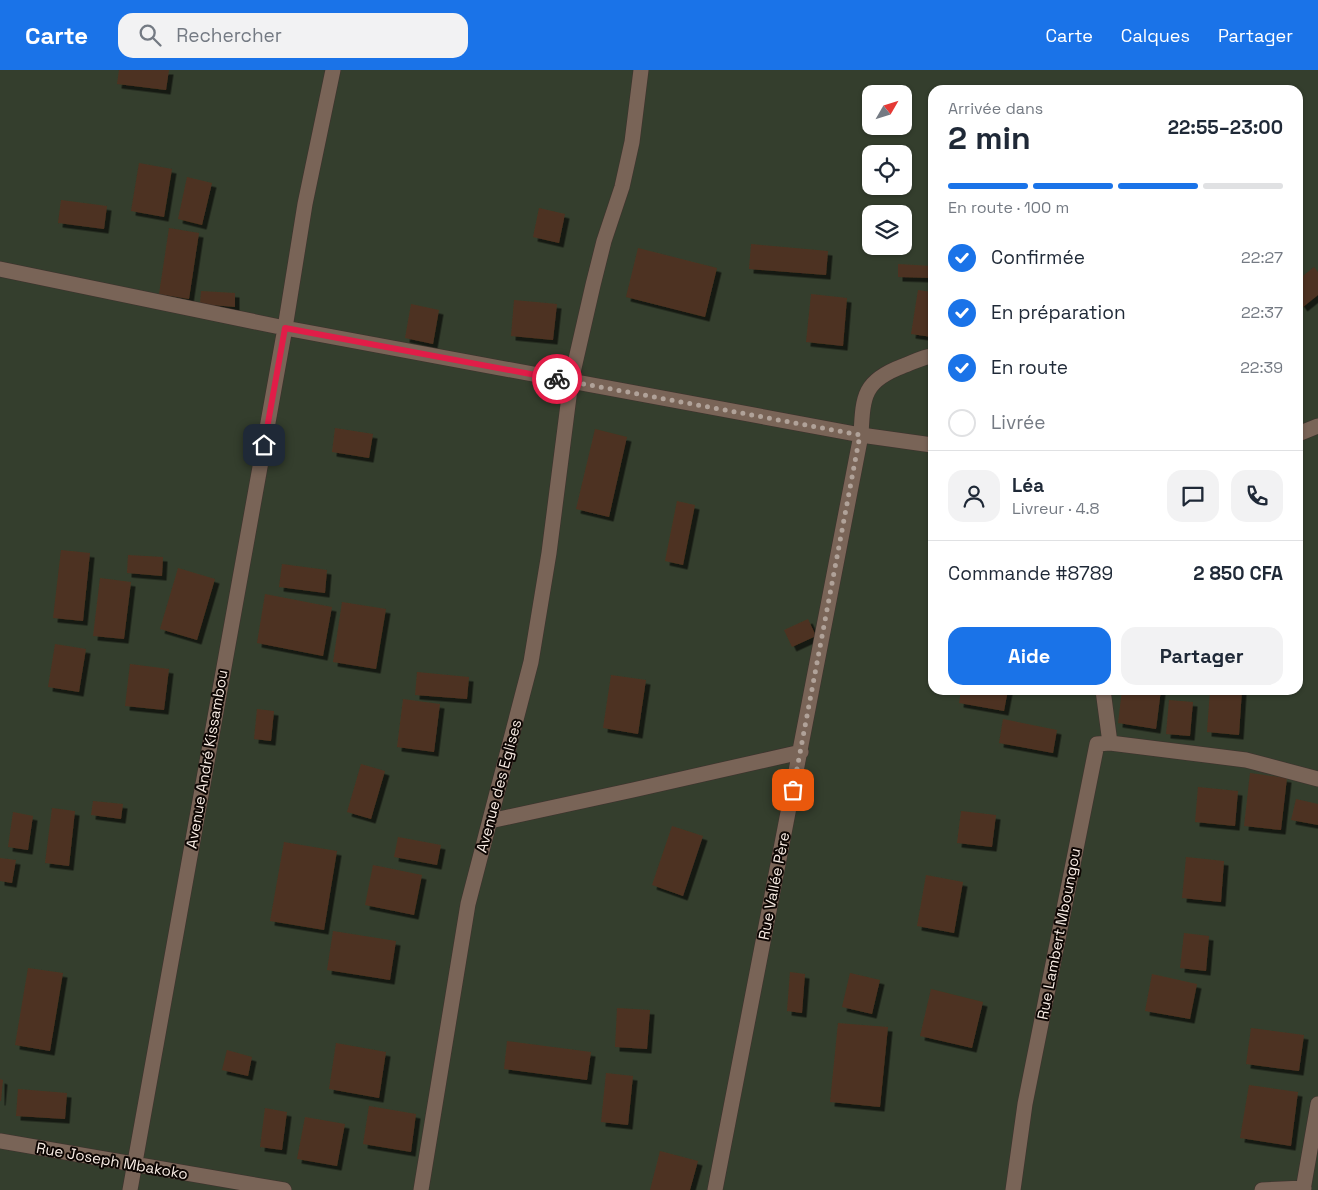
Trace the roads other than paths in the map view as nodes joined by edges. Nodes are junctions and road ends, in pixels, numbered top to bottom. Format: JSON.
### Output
{"nodes":[{"id":1,"x":332,"y":70,"type":"edge"},
{"id":2,"x":641,"y":70,"type":"edge"},
{"id":3,"x":0,"y":269,"type":"edge"},
{"id":4,"x":285,"y":328,"type":"junction"},
{"id":5,"x":928,"y":357,"type":"edge"},
{"id":6,"x":571,"y":381,"type":"junction"},
{"id":7,"x":1318,"y":426,"type":"edge"},
{"id":8,"x":1303,"y":432,"type":"edge"},
{"id":9,"x":860,"y":435,"type":"junction"},
{"id":10,"x":928,"y":444,"type":"edge"},
{"id":11,"x":1104,"y":695,"type":"edge"},
{"id":12,"x":1110,"y":744,"type":"junction"},
{"id":13,"x":801,"y":752,"type":"junction"},
{"id":14,"x":1318,"y":779,"type":"edge"},
{"id":15,"x":490,"y":821,"type":"junction"},
{"id":16,"x":1318,"y":1104,"type":"edge"},
{"id":17,"x":0,"y":1141,"type":"edge"},
{"id":18,"x":134,"y":1165,"type":"junction"},
{"id":19,"x":1304,"y":1189,"type":"edge"},
{"id":20,"x":130,"y":1190,"type":"edge"},
{"id":21,"x":284,"y":1190,"type":"edge"},
{"id":22,"x":421,"y":1190,"type":"edge"},
{"id":23,"x":715,"y":1190,"type":"edge"},
{"id":24,"x":1013,"y":1190,"type":"edge"},
{"id":25,"x":1262,"y":1190,"type":"edge"}],
"edges":[{"from":1,"to":4,"type":"street","name":"Avenue André Kissambou"},
{"from":2,"to":6,"type":"street","name":"Avenue des Eglises"},
{"from":3,"to":4,"type":"street"},
{"from":4,"to":6,"type":"street"},
{"from":4,"to":18,"type":"street","name":"Avenue André Kissambou"},
{"from":5,"to":9,"type":"street","name":"Rue Vallée Père"},
{"from":6,"to":9,"type":"street"},
{"from":6,"to":15,"type":"street","name":"Avenue des Eglises"},
{"from":7,"to":8,"type":"street"},
{"from":9,"to":10,"type":"street"},
{"from":9,"to":13,"type":"street","name":"Rue Vallée Père"},
{"from":11,"to":12,"type":"street"},
{"from":12,"to":14,"type":"street"},
{"from":12,"to":24,"type":"street","name":"Rue Lambert Mboungou"},
{"from":13,"to":15,"type":"street"},
{"from":13,"to":23,"type":"street","name":"Rue Vallée Père"},
{"from":15,"to":22,"type":"street","name":"Avenue des Eglises"},
{"from":16,"to":19,"type":"street"},
{"from":17,"to":18,"type":"street","name":"Rue Joseph Mbakoko"},
{"from":18,"to":20,"type":"street","name":"Avenue André Kissambou"},
{"from":18,"to":21,"type":"street","name":"Rue Joseph Mbakoko"},
{"from":19,"to":25,"type":"street"}]}
